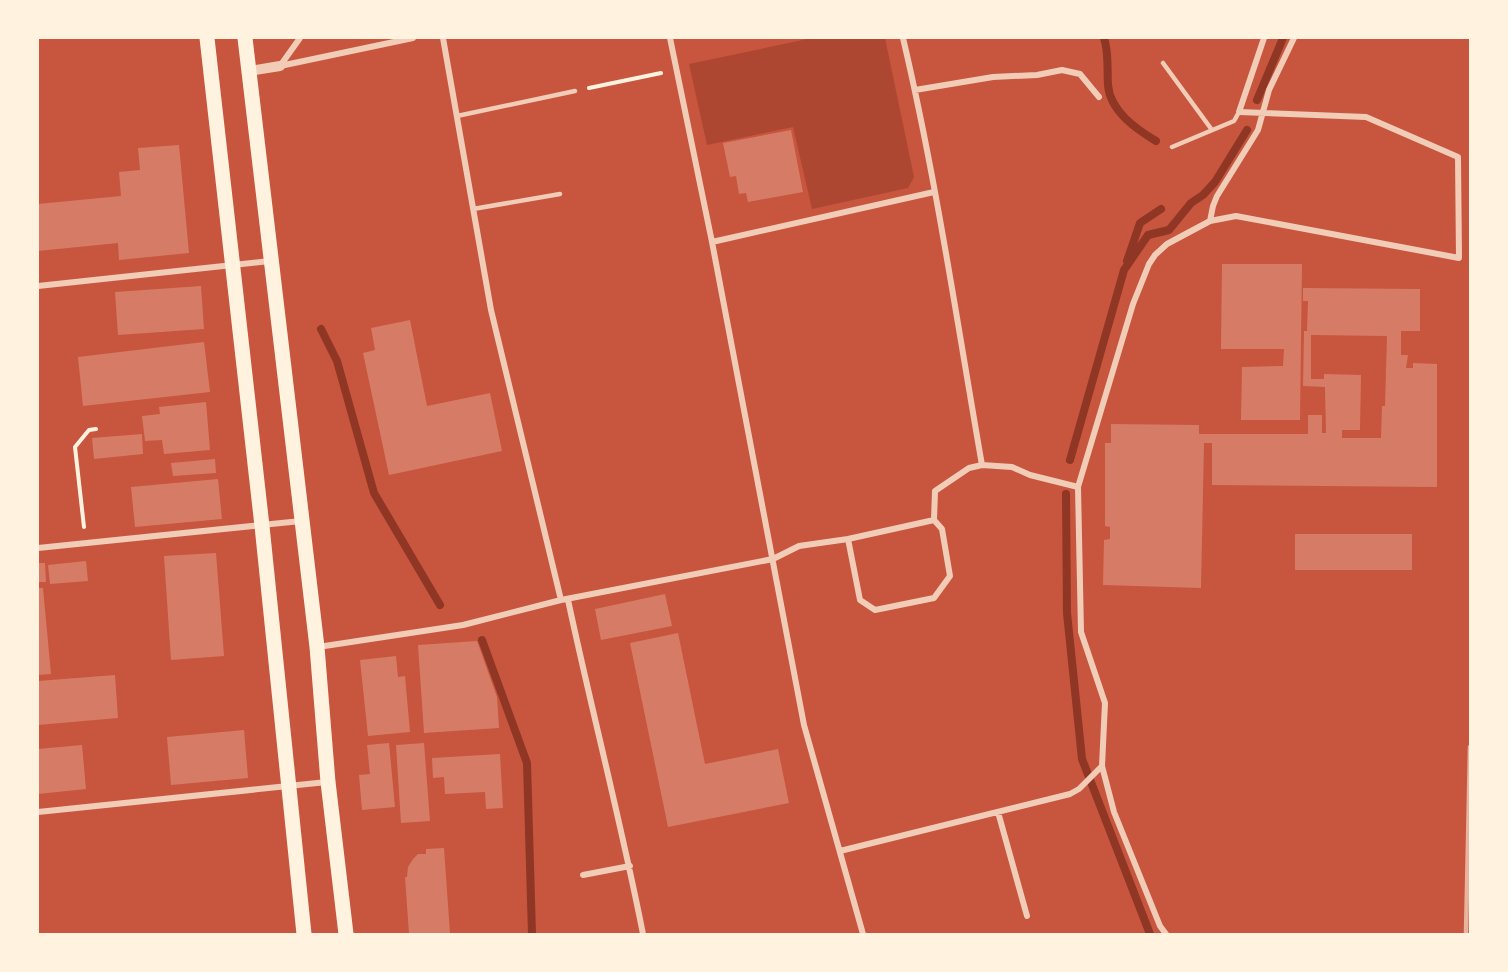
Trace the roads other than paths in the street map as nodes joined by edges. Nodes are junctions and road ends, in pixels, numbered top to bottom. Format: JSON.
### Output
{"nodes":[{"id":1,"x":207,"y":38,"type":"edge"},
{"id":2,"x":245,"y":38,"type":"edge"},
{"id":3,"x":300,"y":38,"type":"edge"},
{"id":4,"x":413,"y":38,"type":"edge"},
{"id":5,"x":443,"y":38,"type":"edge"},
{"id":6,"x":670,"y":38,"type":"edge"},
{"id":7,"x":903,"y":38,"type":"edge"},
{"id":8,"x":1264,"y":38,"type":"edge"},
{"id":9,"x":1294,"y":38,"type":"edge"},
{"id":10,"x":1163,"y":63,"type":"dead end"},
{"id":11,"x":280,"y":66,"type":"junction"},
{"id":12,"x":249,"y":71,"type":"junction"},
{"id":13,"x":915,"y":90,"type":"junction"},
{"id":14,"x":575,"y":91,"type":"road end"},
{"id":15,"x":1099,"y":98,"type":"dead end"},
{"id":16,"x":1239,"y":112,"type":"junction"},
{"id":17,"x":1264,"y":114,"type":"junction"},
{"id":18,"x":457,"y":116,"type":"junction"},
{"id":19,"x":1212,"y":130,"type":"junction"},
{"id":20,"x":1172,"y":147,"type":"dead end"},
{"id":21,"x":934,"y":192,"type":"junction"},
{"id":22,"x":560,"y":194,"type":"dead end"},
{"id":23,"x":473,"y":209,"type":"junction"},
{"id":24,"x":1210,"y":221,"type":"junction"},
{"id":25,"x":712,"y":242,"type":"junction"},
{"id":26,"x":271,"y":261,"type":"junction"},
{"id":27,"x":232,"y":264,"type":"junction"},
{"id":28,"x":38,"y":286,"type":"edge"},
{"id":29,"x":982,"y":465,"type":"junction"},
{"id":30,"x":1078,"y":487,"type":"junction"},
{"id":31,"x":934,"y":520,"type":"junction"},
{"id":32,"x":301,"y":521,"type":"junction"},
{"id":33,"x":262,"y":526,"type":"junction"},
{"id":34,"x":848,"y":539,"type":"junction"},
{"id":35,"x":38,"y":548,"type":"edge"},
{"id":36,"x":773,"y":559,"type":"junction"},
{"id":37,"x":564,"y":600,"type":"junction"},
{"id":38,"x":317,"y":647,"type":"junction"},
{"id":39,"x":1100,"y":769,"type":"junction"},
{"id":40,"x":328,"y":782,"type":"junction"},
{"id":41,"x":289,"y":786,"type":"junction"},
{"id":42,"x":38,"y":812,"type":"edge"},
{"id":43,"x":998,"y":812,"type":"junction"},
{"id":44,"x":840,"y":851,"type":"junction"},
{"id":45,"x":630,"y":866,"type":"junction"},
{"id":46,"x":583,"y":875,"type":"dead end"},
{"id":47,"x":1028,"y":916,"type":"dead end"},
{"id":48,"x":304,"y":934,"type":"edge"},
{"id":49,"x":346,"y":934,"type":"edge"},
{"id":50,"x":643,"y":934,"type":"edge"},
{"id":51,"x":864,"y":934,"type":"edge"},
{"id":52,"x":1166,"y":934,"type":"edge"}],
"edges":[{"from":1,"to":27,"type":"main road"},
{"from":2,"to":12,"type":"main road"},
{"from":3,"to":11,"type":"street"},
{"from":4,"to":11,"type":"street"},
{"from":5,"to":18,"type":"street"},
{"from":6,"to":25,"type":"street"},
{"from":7,"to":13,"type":"street"},
{"from":8,"to":16,"type":"street"},
{"from":9,"to":17,"type":"street"},
{"from":10,"to":19,"type":"lane"},
{"from":11,"to":12,"type":"street"},
{"from":12,"to":26,"type":"main road"},
{"from":13,"to":15,"type":"street"},
{"from":13,"to":21,"type":"street"},
{"from":14,"to":18,"type":"lane"},
{"from":16,"to":17,"type":"street"},
{"from":16,"to":19,"type":"lane"},
{"from":17,"to":24,"type":"street"},
{"from":17,"to":24,"type":"street"},
{"from":18,"to":23,"type":"street"},
{"from":19,"to":20,"type":"lane"},
{"from":21,"to":25,"type":"street"},
{"from":21,"to":29,"type":"street"},
{"from":22,"to":23,"type":"lane"},
{"from":23,"to":37,"type":"street"},
{"from":24,"to":30,"type":"street"},
{"from":25,"to":36,"type":"street"},
{"from":26,"to":27,"type":"street"},
{"from":26,"to":32,"type":"main road"},
{"from":27,"to":28,"type":"street"},
{"from":27,"to":33,"type":"main road"},
{"from":29,"to":30,"type":"street"},
{"from":29,"to":31,"type":"street"},
{"from":30,"to":39,"type":"street"},
{"from":31,"to":34,"type":"street"},
{"from":31,"to":34,"type":"street"},
{"from":32,"to":33,"type":"street"},
{"from":32,"to":38,"type":"main road"},
{"from":33,"to":35,"type":"street"},
{"from":33,"to":41,"type":"main road"},
{"from":34,"to":36,"type":"street"},
{"from":36,"to":37,"type":"street"},
{"from":36,"to":44,"type":"street"},
{"from":37,"to":38,"type":"street"},
{"from":37,"to":45,"type":"street"},
{"from":38,"to":40,"type":"main road"},
{"from":39,"to":43,"type":"street"},
{"from":39,"to":52,"type":"street"},
{"from":40,"to":41,"type":"street"},
{"from":40,"to":49,"type":"main road"},
{"from":41,"to":42,"type":"street"},
{"from":41,"to":48,"type":"main road"},
{"from":43,"to":44,"type":"street"},
{"from":43,"to":47,"type":"street"},
{"from":44,"to":51,"type":"street"},
{"from":45,"to":46,"type":"street"},
{"from":45,"to":50,"type":"street"}]}
